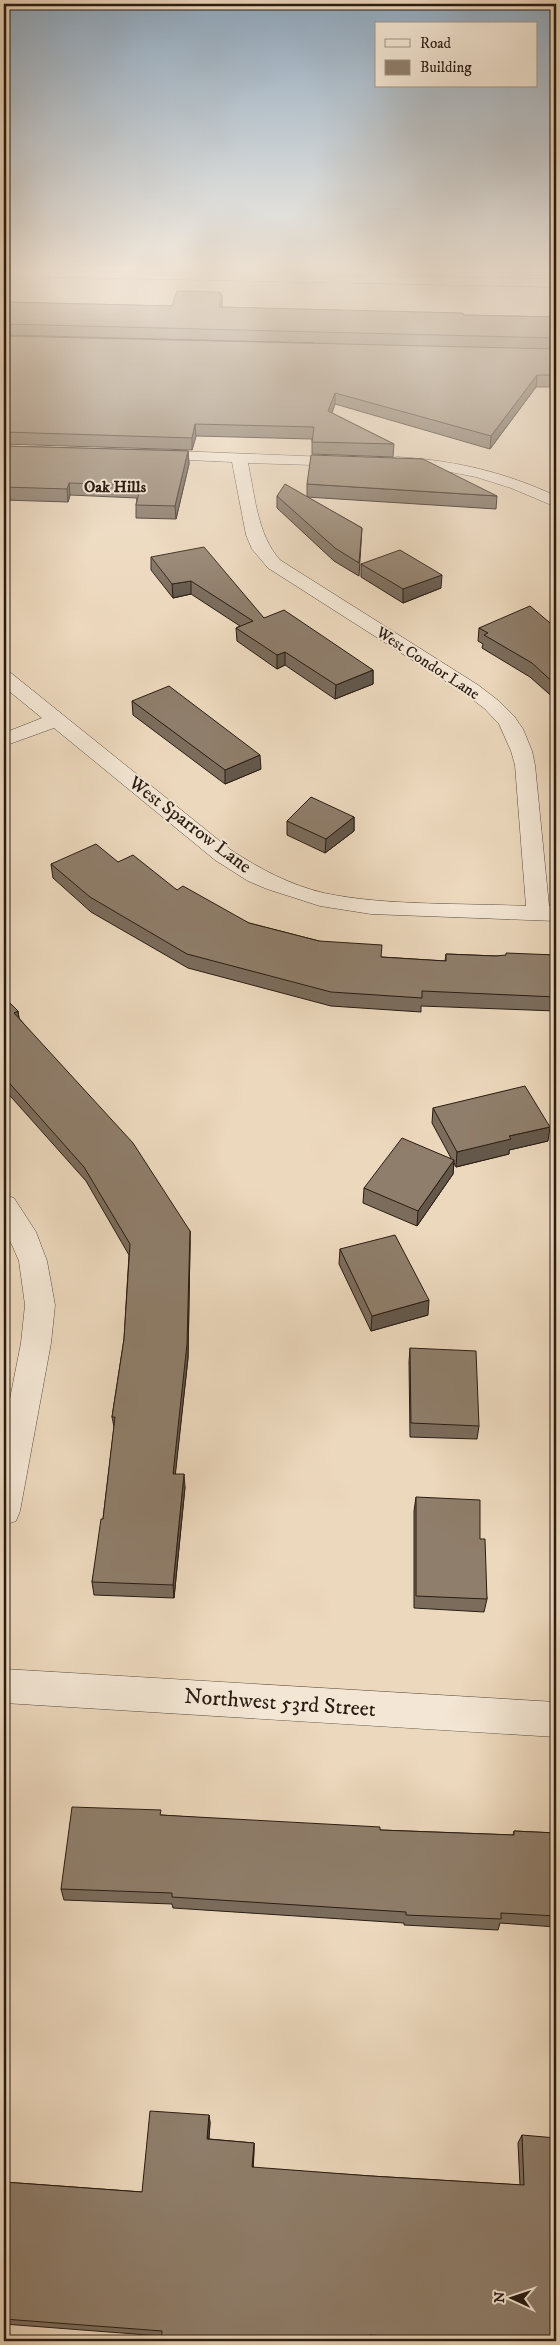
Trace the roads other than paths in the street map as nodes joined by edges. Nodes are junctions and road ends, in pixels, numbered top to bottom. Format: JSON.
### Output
{"nodes":[{"id":1,"x":131,"y":455,"type":"edge"},
{"id":2,"x":240,"y":458,"type":"junction"},
{"id":3,"x":359,"y":461,"type":"edge"},
{"id":4,"x":379,"y":462,"type":"edge"},
{"id":5,"x":556,"y":502,"type":"edge"},
{"id":6,"x":4,"y":677,"type":"edge"},
{"id":7,"x":56,"y":720,"type":"junction"},
{"id":8,"x":4,"y":740,"type":"edge"},
{"id":9,"x":547,"y":913,"type":"edge"},
{"id":10,"x":4,"y":1205,"type":"edge"},
{"id":11,"x":4,"y":1511,"type":"edge"},
{"id":12,"x":4,"y":1686,"type":"edge"},
{"id":13,"x":556,"y":1720,"type":"edge"}],
"edges":[{"from":1,"to":2,"type":"street"},
{"from":2,"to":3,"type":"street"},
{"from":2,"to":9,"type":"street","name":"West Condor Lane"},
{"from":4,"to":5,"type":"street"},
{"from":6,"to":7,"type":"street","name":"West Sparrow Lane"},
{"from":7,"to":8,"type":"street"},
{"from":7,"to":9,"type":"street","name":"West Sparrow Lane"},
{"from":10,"to":11,"type":"street"},
{"from":12,"to":13,"type":"street","name":"Northwest 53rd Street"}]}
